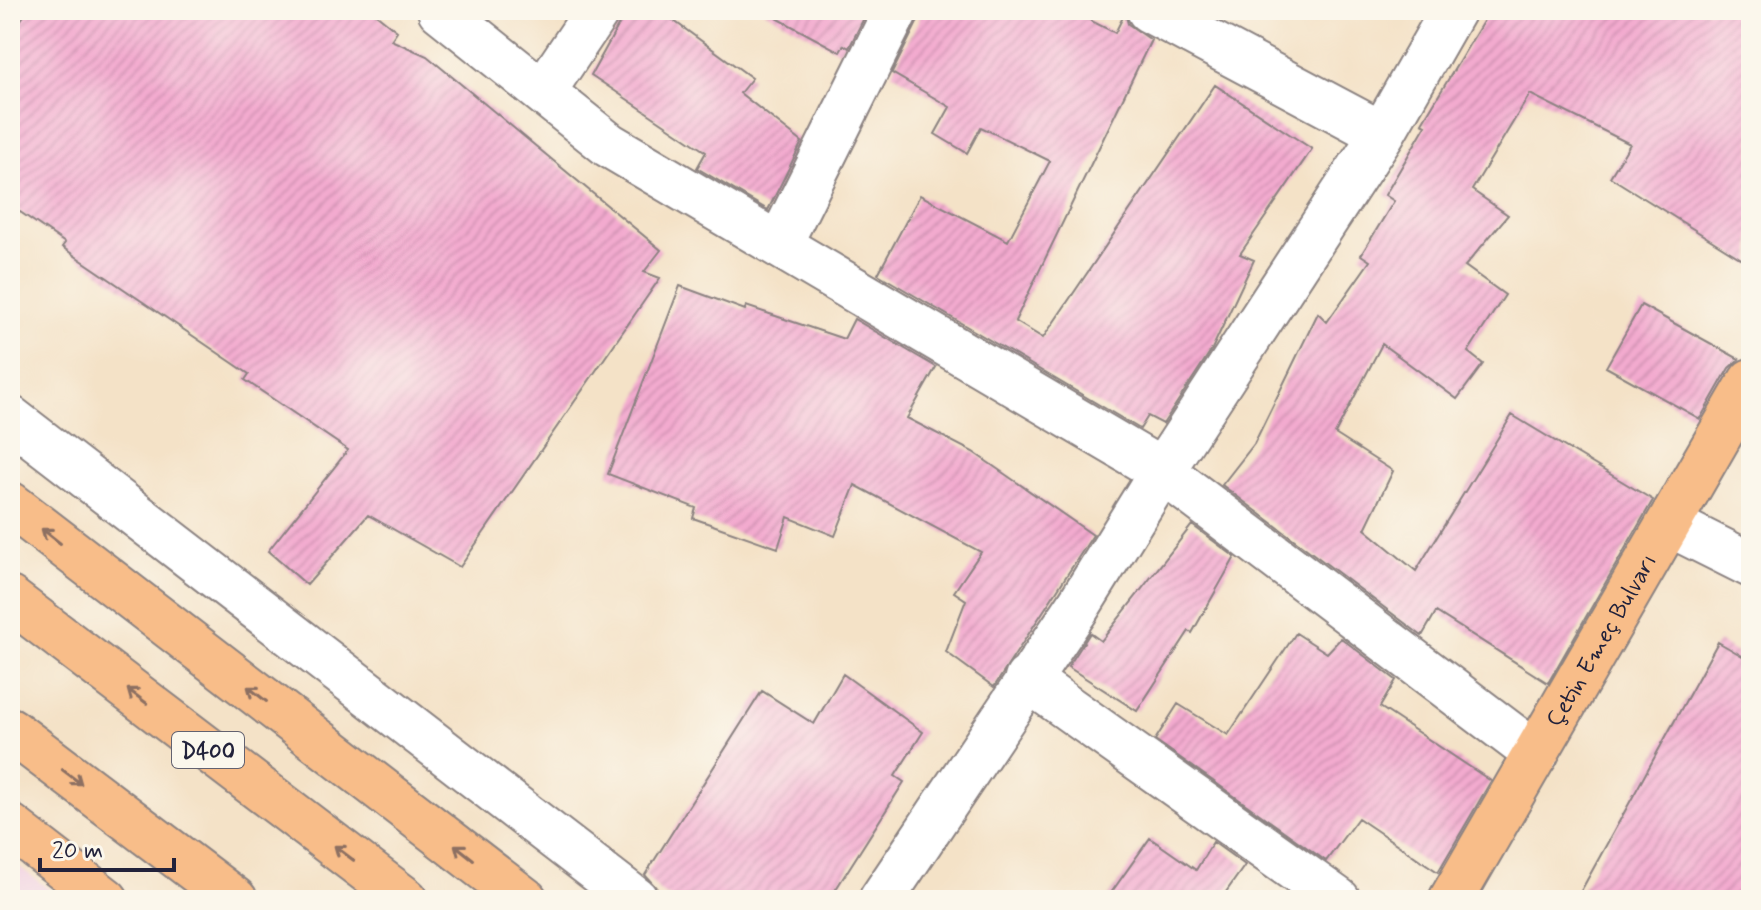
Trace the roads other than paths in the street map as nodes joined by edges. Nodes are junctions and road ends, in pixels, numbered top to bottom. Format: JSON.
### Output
{"nodes":[{"id":1,"x":440,"y":10,"type":"edge"},
{"id":2,"x":598,"y":10,"type":"edge"},
{"id":3,"x":896,"y":10,"type":"edge"},
{"id":4,"x":1149,"y":10,"type":"edge"},
{"id":5,"x":1453,"y":10,"type":"edge"},
{"id":6,"x":543,"y":92,"type":"junction"},
{"id":7,"x":1382,"y":134,"type":"junction"},
{"id":8,"x":779,"y":245,"type":"junction"},
{"id":9,"x":1751,"y":381,"type":"edge"},
{"id":10,"x":10,"y":418,"type":"edge"},
{"id":11,"x":1162,"y":471,"type":"junction"},
{"id":12,"x":10,"y":504,"type":"edge"},
{"id":13,"x":1669,"y":524,"type":"junction"},
{"id":14,"x":1751,"y":565,"type":"edge"},
{"id":15,"x":10,"y":599,"type":"edge"},
{"id":16,"x":1027,"y":679,"type":"junction"},
{"id":17,"x":10,"y":730,"type":"edge"},
{"id":18,"x":1536,"y":754,"type":"junction"},
{"id":19,"x":10,"y":826,"type":"edge"},
{"id":20,"x":106,"y":900,"type":"edge"},
{"id":21,"x":235,"y":900,"type":"edge"},
{"id":22,"x":406,"y":900,"type":"edge"},
{"id":23,"x":525,"y":900,"type":"edge"},
{"id":24,"x":636,"y":900,"type":"edge"},
{"id":25,"x":881,"y":900,"type":"edge"},
{"id":26,"x":1338,"y":900,"type":"edge"},
{"id":27,"x":1451,"y":900,"type":"edge"}],
"edges":[{"from":1,"to":6,"type":"street"},
{"from":2,"to":6,"type":"street"},
{"from":3,"to":8,"type":"street"},
{"from":4,"to":7,"type":"street"},
{"from":5,"to":7,"type":"street"},
{"from":6,"to":8,"type":"street"},
{"from":7,"to":11,"type":"street"},
{"from":8,"to":11,"type":"street"},
{"from":9,"to":13,"type":"main road","name":"Çetin Emeç Bulvarı"},
{"from":10,"to":24,"type":"street"},
{"from":11,"to":16,"type":"street"},
{"from":11,"to":18,"type":"street"},
{"from":23,"to":12,"type":"main road","one_way":true},
{"from":13,"to":14,"type":"street"},
{"from":13,"to":18,"type":"main road","name":"Çetin Emeç Bulvarı"},
{"from":22,"to":15,"type":"main road","number":"D400","one_way":true},
{"from":16,"to":25,"type":"street"},
{"from":16,"to":26,"type":"street"},
{"from":17,"to":21,"type":"main road","one_way":true},
{"from":18,"to":27,"type":"main road","name":"Çetin Emeç Bulvarı"},
{"from":19,"to":20,"type":"main road"}]}
